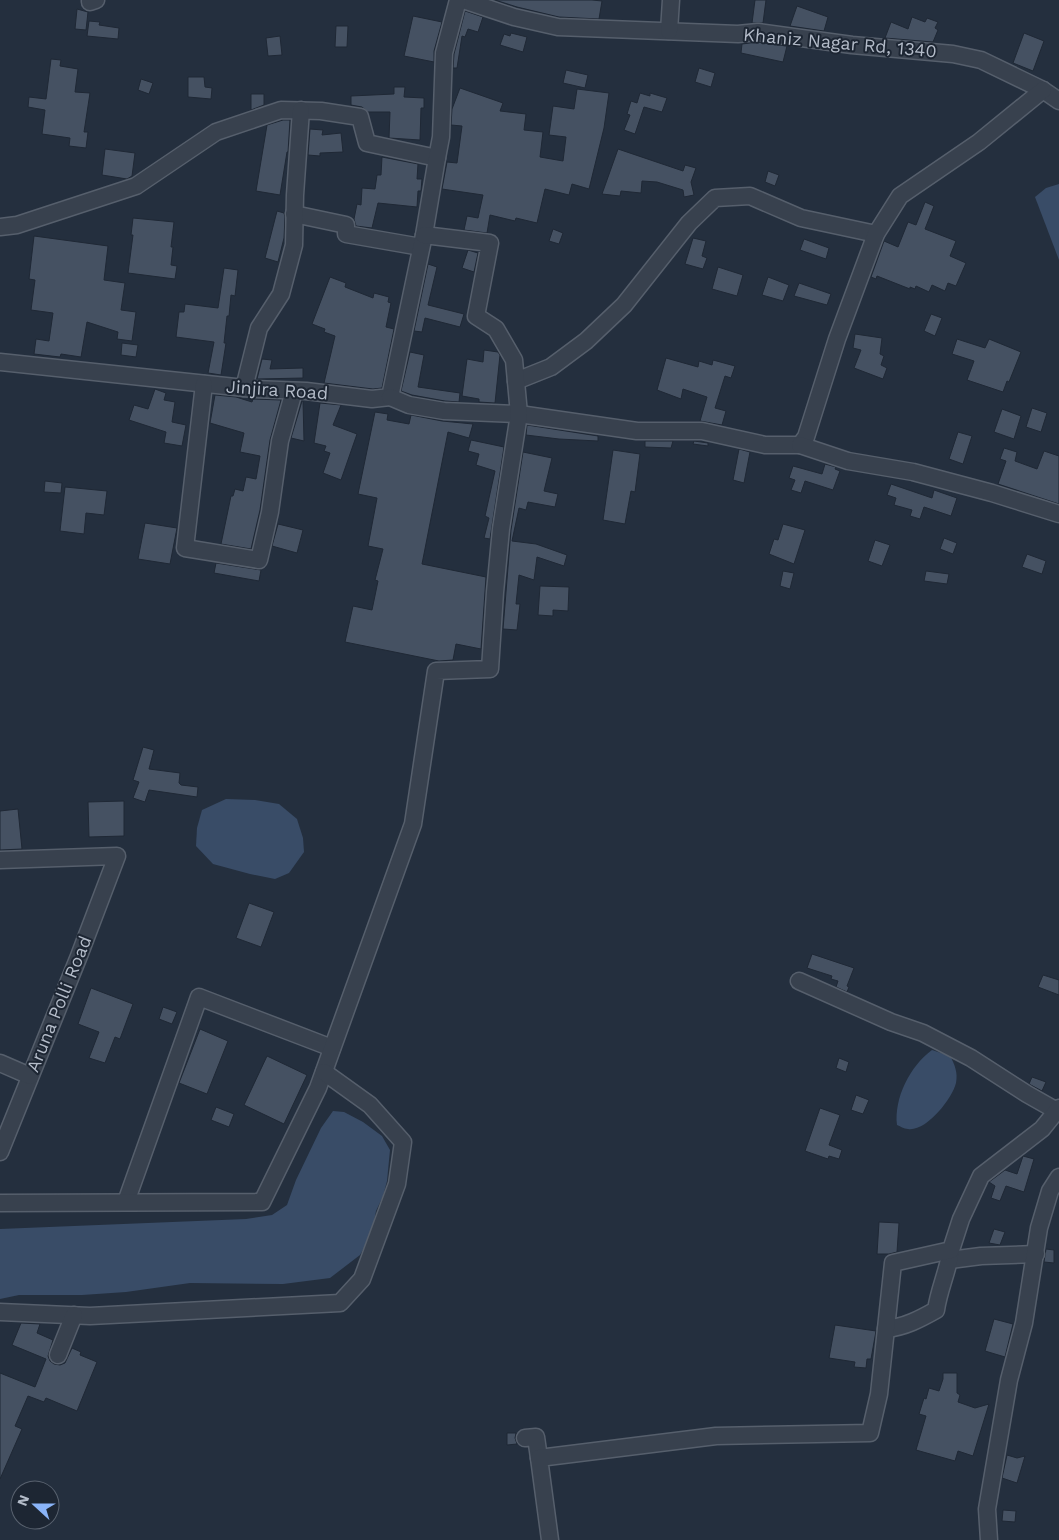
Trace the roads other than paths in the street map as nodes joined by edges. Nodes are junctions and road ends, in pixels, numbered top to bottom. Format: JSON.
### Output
{"nodes":[{"id":1,"x":90,"y":0,"type":"edge"},
{"id":2,"x":96,"y":0,"type":"edge"},
{"id":3,"x":458,"y":0,"type":"edge"},
{"id":4,"x":463,"y":0,"type":"edge"},
{"id":5,"x":671,"y":0,"type":"edge"},
{"id":6,"x":669,"y":31,"type":"junction"},
{"id":7,"x":1043,"y":90,"type":"junction"},
{"id":8,"x":1059,"y":101,"type":"edge"},
{"id":9,"x":301,"y":110,"type":"junction"},
{"id":10,"x":437,"y":158,"type":"junction"},
{"id":11,"x":294,"y":214,"type":"junction"},
{"id":12,"x":0,"y":227,"type":"edge"},
{"id":13,"x":876,"y":234,"type":"junction"},
{"id":14,"x":422,"y":241,"type":"junction"},
{"id":15,"x":0,"y":362,"type":"edge"},
{"id":16,"x":516,"y":381,"type":"junction"},
{"id":17,"x":204,"y":384,"type":"junction"},
{"id":18,"x":244,"y":388,"type":"junction"},
{"id":19,"x":294,"y":391,"type":"junction"},
{"id":20,"x":390,"y":397,"type":"junction"},
{"id":21,"x":519,"y":414,"type":"junction"},
{"id":22,"x":800,"y":445,"type":"junction"},
{"id":23,"x":1059,"y":514,"type":"edge"},
{"id":24,"x":0,"y":860,"type":"edge"},
{"id":25,"x":799,"y":981,"type":"dead end"},
{"id":26,"x":332,"y":1048,"type":"junction"},
{"id":27,"x":0,"y":1063,"type":"edge"},
{"id":28,"x":324,"y":1072,"type":"junction"},
{"id":29,"x":30,"y":1076,"type":"junction"},
{"id":30,"x":1058,"y":1109,"type":"edge"},
{"id":31,"x":0,"y":1152,"type":"edge"},
{"id":32,"x":1059,"y":1177,"type":"edge"},
{"id":33,"x":126,"y":1202,"type":"junction"},
{"id":34,"x":0,"y":1203,"type":"edge"},
{"id":35,"x":1036,"y":1254,"type":"junction"},
{"id":36,"x":950,"y":1255,"type":"junction"},
{"id":37,"x":0,"y":1312,"type":"edge"},
{"id":38,"x":74,"y":1315,"type":"junction"},
{"id":39,"x":886,"y":1329,"type":"junction"},
{"id":40,"x":58,"y":1355,"type":"dead end"},
{"id":41,"x":525,"y":1438,"type":"dead end"},
{"id":42,"x":539,"y":1458,"type":"junction"},
{"id":43,"x":550,"y":1540,"type":"edge"},
{"id":44,"x":989,"y":1540,"type":"edge"}],
"edges":[{"from":1,"to":2,"type":"street"},
{"from":3,"to":10,"type":"street"},
{"from":4,"to":6,"type":"street","name":"Khaniz Nagar Rd, 1340"},
{"from":5,"to":6,"type":"street"},
{"from":6,"to":7,"type":"street","name":"Khaniz Nagar Rd, 1340"},
{"from":7,"to":8,"type":"street","name":"Khaniz Nagar Rd, 1340"},
{"from":7,"to":13,"type":"street"},
{"from":9,"to":10,"type":"street"},
{"from":9,"to":11,"type":"street"},
{"from":9,"to":12,"type":"street"},
{"from":10,"to":14,"type":"street"},
{"from":11,"to":14,"type":"street"},
{"from":11,"to":18,"type":"street"},
{"from":13,"to":16,"type":"street"},
{"from":13,"to":22,"type":"street"},
{"from":14,"to":16,"type":"street"},
{"from":14,"to":20,"type":"street"},
{"from":15,"to":17,"type":"street","name":"Jinjira Road"},
{"from":16,"to":21,"type":"street"},
{"from":17,"to":18,"type":"street","name":"Jinjira Road"},
{"from":17,"to":19,"type":"street"},
{"from":18,"to":19,"type":"street","name":"Jinjira Road"},
{"from":19,"to":20,"type":"street","name":"Jinjira Road"},
{"from":20,"to":21,"type":"street"},
{"from":21,"to":22,"type":"street"},
{"from":21,"to":26,"type":"street"},
{"from":22,"to":23,"type":"street"},
{"from":24,"to":29,"type":"street","name":"Aruna Polli Road"},
{"from":25,"to":30,"type":"street"},
{"from":26,"to":28,"type":"street"},
{"from":26,"to":33,"type":"street"},
{"from":27,"to":29,"type":"street"},
{"from":28,"to":33,"type":"street"},
{"from":28,"to":38,"type":"street"},
{"from":29,"to":31,"type":"street","name":"Aruna Polli Road"},
{"from":30,"to":36,"type":"street"},
{"from":32,"to":35,"type":"street"},
{"from":33,"to":34,"type":"street"},
{"from":35,"to":36,"type":"street"},
{"from":35,"to":44,"type":"street"},
{"from":36,"to":39,"type":"street"},
{"from":36,"to":39,"type":"street"},
{"from":37,"to":38,"type":"street"},
{"from":38,"to":40,"type":"street"},
{"from":39,"to":42,"type":"street"},
{"from":41,"to":42,"type":"street"},
{"from":42,"to":43,"type":"street"}]}
